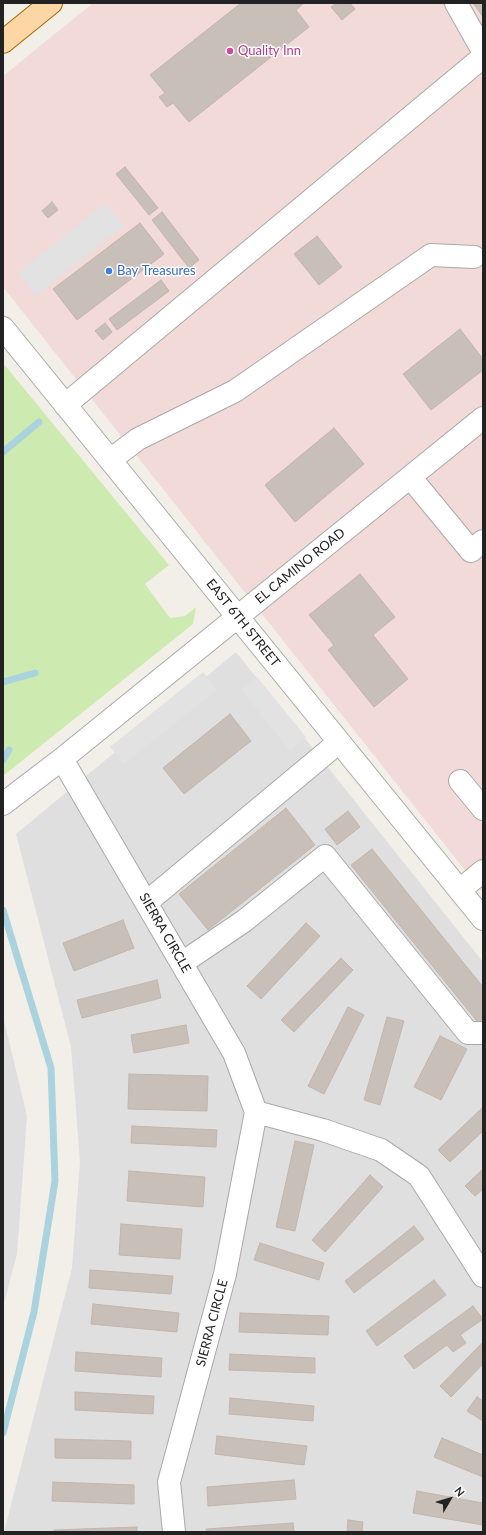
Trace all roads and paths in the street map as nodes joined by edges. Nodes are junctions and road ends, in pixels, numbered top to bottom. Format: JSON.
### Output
{"nodes":[{"id":1,"x":51,"y":3,"type":"edge"},
{"id":2,"x":456,"y":3,"type":"edge"},
{"id":3,"x":3,"y":42,"type":"edge"},
{"id":4,"x":483,"y":51,"type":"edge"},
{"id":5,"x":483,"y":57,"type":"edge"},
{"id":6,"x":474,"y":257,"type":"dead end"},
{"id":7,"x":3,"y":328,"type":"edge"},
{"id":8,"x":65,"y":405,"type":"junction"},
{"id":9,"x":483,"y":418,"type":"edge"},
{"id":10,"x":110,"y":460,"type":"junction"},
{"id":11,"x":410,"y":477,"type":"junction"},
{"id":12,"x":483,"y":541,"type":"edge"},
{"id":13,"x":238,"y":617,"type":"junction"},
{"id":14,"x":339,"y":742,"type":"junction"},
{"id":15,"x":62,"y":759,"type":"junction"},
{"id":16,"x":460,"y":780,"type":"dead end"},
{"id":17,"x":3,"y":804,"type":"edge"},
{"id":18,"x":483,"y":809,"type":"edge"},
{"id":19,"x":483,"y":871,"type":"edge"},
{"id":20,"x":460,"y":890,"type":"junction"},
{"id":21,"x":147,"y":902,"type":"junction"},
{"id":22,"x":483,"y":919,"type":"edge"},
{"id":23,"x":182,"y":963,"type":"junction"},
{"id":24,"x":483,"y":1033,"type":"edge"},
{"id":25,"x":256,"y":1112,"type":"junction"},
{"id":26,"x":483,"y":1276,"type":"edge"},
{"id":27,"x":174,"y":1532,"type":"edge"}],
"edges":[{"from":1,"to":3,"type":"main road"},
{"from":2,"to":4,"type":"street"},
{"from":5,"to":8,"type":"street"},
{"from":6,"to":10,"type":"street"},
{"from":7,"to":8,"type":"street","name":"EAST 6TH STREET"},
{"from":8,"to":10,"type":"street","name":"EAST 6TH STREET"},
{"from":9,"to":11,"type":"street","name":"EL CAMINO ROAD"},
{"from":10,"to":13,"type":"street","name":"EAST 6TH STREET"},
{"from":11,"to":12,"type":"street"},
{"from":11,"to":13,"type":"street","name":"EL CAMINO ROAD"},
{"from":13,"to":14,"type":"street","name":"EAST 6TH STREET"},
{"from":13,"to":15,"type":"street","name":"EL CAMINO ROAD"},
{"from":14,"to":20,"type":"street","name":"EAST 6TH STREET"},
{"from":14,"to":21,"type":"street"},
{"from":15,"to":17,"type":"street","name":"EL CAMINO ROAD"},
{"from":15,"to":21,"type":"street","name":"SIERRA CIRCLE"},
{"from":16,"to":18,"type":"street"},
{"from":19,"to":20,"type":"street"},
{"from":20,"to":22,"type":"street","name":"EAST 6TH STREET"},
{"from":21,"to":23,"type":"street","name":"SIERRA CIRCLE"},
{"from":23,"to":24,"type":"street"},
{"from":23,"to":25,"type":"street","name":"SIERRA CIRCLE"},
{"from":25,"to":26,"type":"street"},
{"from":25,"to":27,"type":"street","name":"SIERRA CIRCLE"}]}
